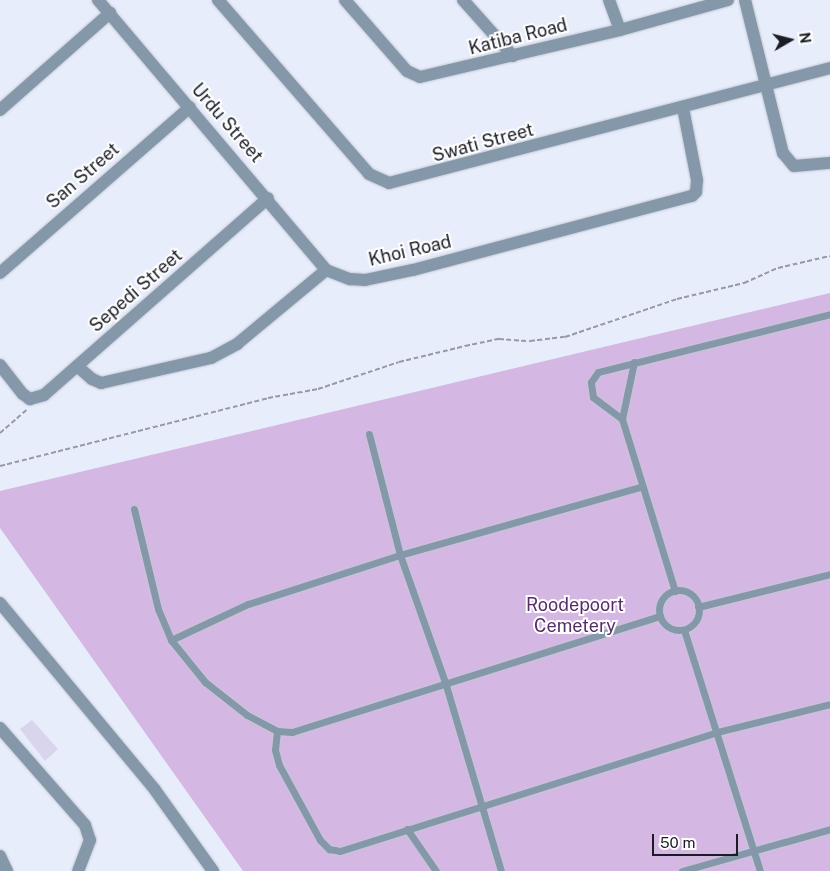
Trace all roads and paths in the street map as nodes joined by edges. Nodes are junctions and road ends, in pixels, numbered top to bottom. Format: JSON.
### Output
{"nodes":[{"id":1,"x":98,"y":0,"type":"edge"},
{"id":2,"x":218,"y":0,"type":"edge"},
{"id":3,"x":346,"y":0,"type":"edge"},
{"id":4,"x":463,"y":0,"type":"edge"},
{"id":5,"x":609,"y":0,"type":"edge"},
{"id":6,"x":728,"y":0,"type":"edge"},
{"id":7,"x":745,"y":0,"type":"edge"},
{"id":8,"x":110,"y":13,"type":"junction"},
{"id":9,"x":620,"y":30,"type":"junction"},
{"id":10,"x":513,"y":56,"type":"junction"},
{"id":11,"x":830,"y":68,"type":"edge"},
{"id":12,"x":766,"y":87,"type":"junction"},
{"id":13,"x":190,"y":107,"type":"junction"},
{"id":14,"x":683,"y":108,"type":"junction"},
{"id":15,"x":0,"y":110,"type":"edge"},
{"id":16,"x":830,"y":162,"type":"edge"},
{"id":17,"x":268,"y":198,"type":"junction"},
{"id":18,"x":830,"y":256,"type":"edge"},
{"id":19,"x":326,"y":270,"type":"junction"},
{"id":20,"x":0,"y":273,"type":"edge"},
{"id":21,"x":830,"y":314,"type":"edge"},
{"id":22,"x":634,"y":362,"type":"junction"},
{"id":23,"x":0,"y":365,"type":"edge"},
{"id":24,"x":78,"y":366,"type":"junction"},
{"id":25,"x":27,"y":397,"type":"junction"},
{"id":26,"x":622,"y":419,"type":"junction"},
{"id":27,"x":0,"y":433,"type":"edge"},
{"id":28,"x":369,"y":434,"type":"dead end"},
{"id":29,"x":0,"y":466,"type":"edge"},
{"id":30,"x":641,"y":487,"type":"junction"},
{"id":31,"x":134,"y":509,"type":"dead end"},
{"id":32,"x":400,"y":555,"type":"junction"},
{"id":33,"x":830,"y":574,"type":"edge"},
{"id":34,"x":675,"y":591,"type":"junction"},
{"id":35,"x":0,"y":603,"type":"edge"},
{"id":36,"x":698,"y":607,"type":"junction"},
{"id":37,"x":660,"y":616,"type":"junction"},
{"id":38,"x":684,"y":630,"type":"junction"},
{"id":39,"x":171,"y":640,"type":"junction"},
{"id":40,"x":445,"y":682,"type":"junction"},
{"id":41,"x":830,"y":704,"type":"edge"},
{"id":42,"x":0,"y":728,"type":"edge"},
{"id":43,"x":278,"y":731,"type":"junction"},
{"id":44,"x":717,"y":732,"type":"junction"},
{"id":45,"x":480,"y":805,"type":"junction"},
{"id":46,"x":407,"y":829,"type":"junction"},
{"id":47,"x":830,"y":829,"type":"edge"},
{"id":48,"x":753,"y":850,"type":"junction"},
{"id":49,"x":0,"y":856,"type":"edge"},
{"id":50,"x":7,"y":871,"type":"edge"},
{"id":51,"x":78,"y":871,"type":"edge"},
{"id":52,"x":213,"y":871,"type":"edge"},
{"id":53,"x":436,"y":871,"type":"edge"},
{"id":54,"x":502,"y":871,"type":"edge"},
{"id":55,"x":682,"y":871,"type":"edge"},
{"id":56,"x":760,"y":871,"type":"edge"}],
"edges":[{"from":1,"to":8,"type":"street","name":"Urdu Street"},
{"from":2,"to":14,"type":"street","name":"Swati Street"},
{"from":3,"to":10,"type":"street","name":"Katiba Road"},
{"from":4,"to":10,"type":"street"},
{"from":5,"to":9,"type":"street"},
{"from":6,"to":9,"type":"street","name":"Katiba Road"},
{"from":7,"to":12,"type":"street"},
{"from":8,"to":13,"type":"street","name":"Urdu Street"},
{"from":8,"to":15,"type":"street"},
{"from":9,"to":10,"type":"street","name":"Katiba Road"},
{"from":11,"to":12,"type":"street","name":"Swati Street"},
{"from":12,"to":14,"type":"street","name":"Swati Street"},
{"from":12,"to":16,"type":"street"},
{"from":13,"to":17,"type":"street","name":"Urdu Street"},
{"from":13,"to":20,"type":"street","name":"San Street"},
{"from":14,"to":19,"type":"street","name":"Khoi Road"},
{"from":17,"to":19,"type":"street","name":"Urdu Street"},
{"from":17,"to":24,"type":"street","name":"Sepedi Street"},
{"from":18,"to":29,"type":"path"},
{"from":19,"to":24,"type":"street"},
{"from":21,"to":22,"type":"lane"},
{"from":22,"to":26,"type":"lane"},
{"from":22,"to":26,"type":"lane"},
{"from":23,"to":25,"type":"street"},
{"from":24,"to":25,"type":"street","name":"Sepedi Street"},
{"from":25,"to":27,"type":"path"},
{"from":26,"to":30,"type":"lane"},
{"from":28,"to":32,"type":"lane"},
{"from":30,"to":32,"type":"lane"},
{"from":30,"to":34,"type":"lane"},
{"from":31,"to":39,"type":"lane"},
{"from":32,"to":39,"type":"lane"},
{"from":32,"to":40,"type":"lane"},
{"from":33,"to":36,"type":"lane"},
{"from":34,"to":36,"type":"lane"},
{"from":34,"to":37,"type":"lane"},
{"from":35,"to":52,"type":"street"},
{"from":36,"to":38,"type":"lane"},
{"from":37,"to":38,"type":"lane"},
{"from":37,"to":40,"type":"lane"},
{"from":38,"to":44,"type":"lane"},
{"from":39,"to":43,"type":"lane"},
{"from":40,"to":43,"type":"lane"},
{"from":40,"to":45,"type":"lane"},
{"from":41,"to":44,"type":"lane"},
{"from":42,"to":51,"type":"street"},
{"from":43,"to":46,"type":"lane"},
{"from":44,"to":45,"type":"lane"},
{"from":44,"to":48,"type":"lane"},
{"from":45,"to":46,"type":"lane"},
{"from":45,"to":54,"type":"lane"},
{"from":46,"to":53,"type":"lane"},
{"from":47,"to":48,"type":"lane"},
{"from":48,"to":55,"type":"lane"},
{"from":48,"to":56,"type":"lane"},
{"from":49,"to":50,"type":"street"}]}
